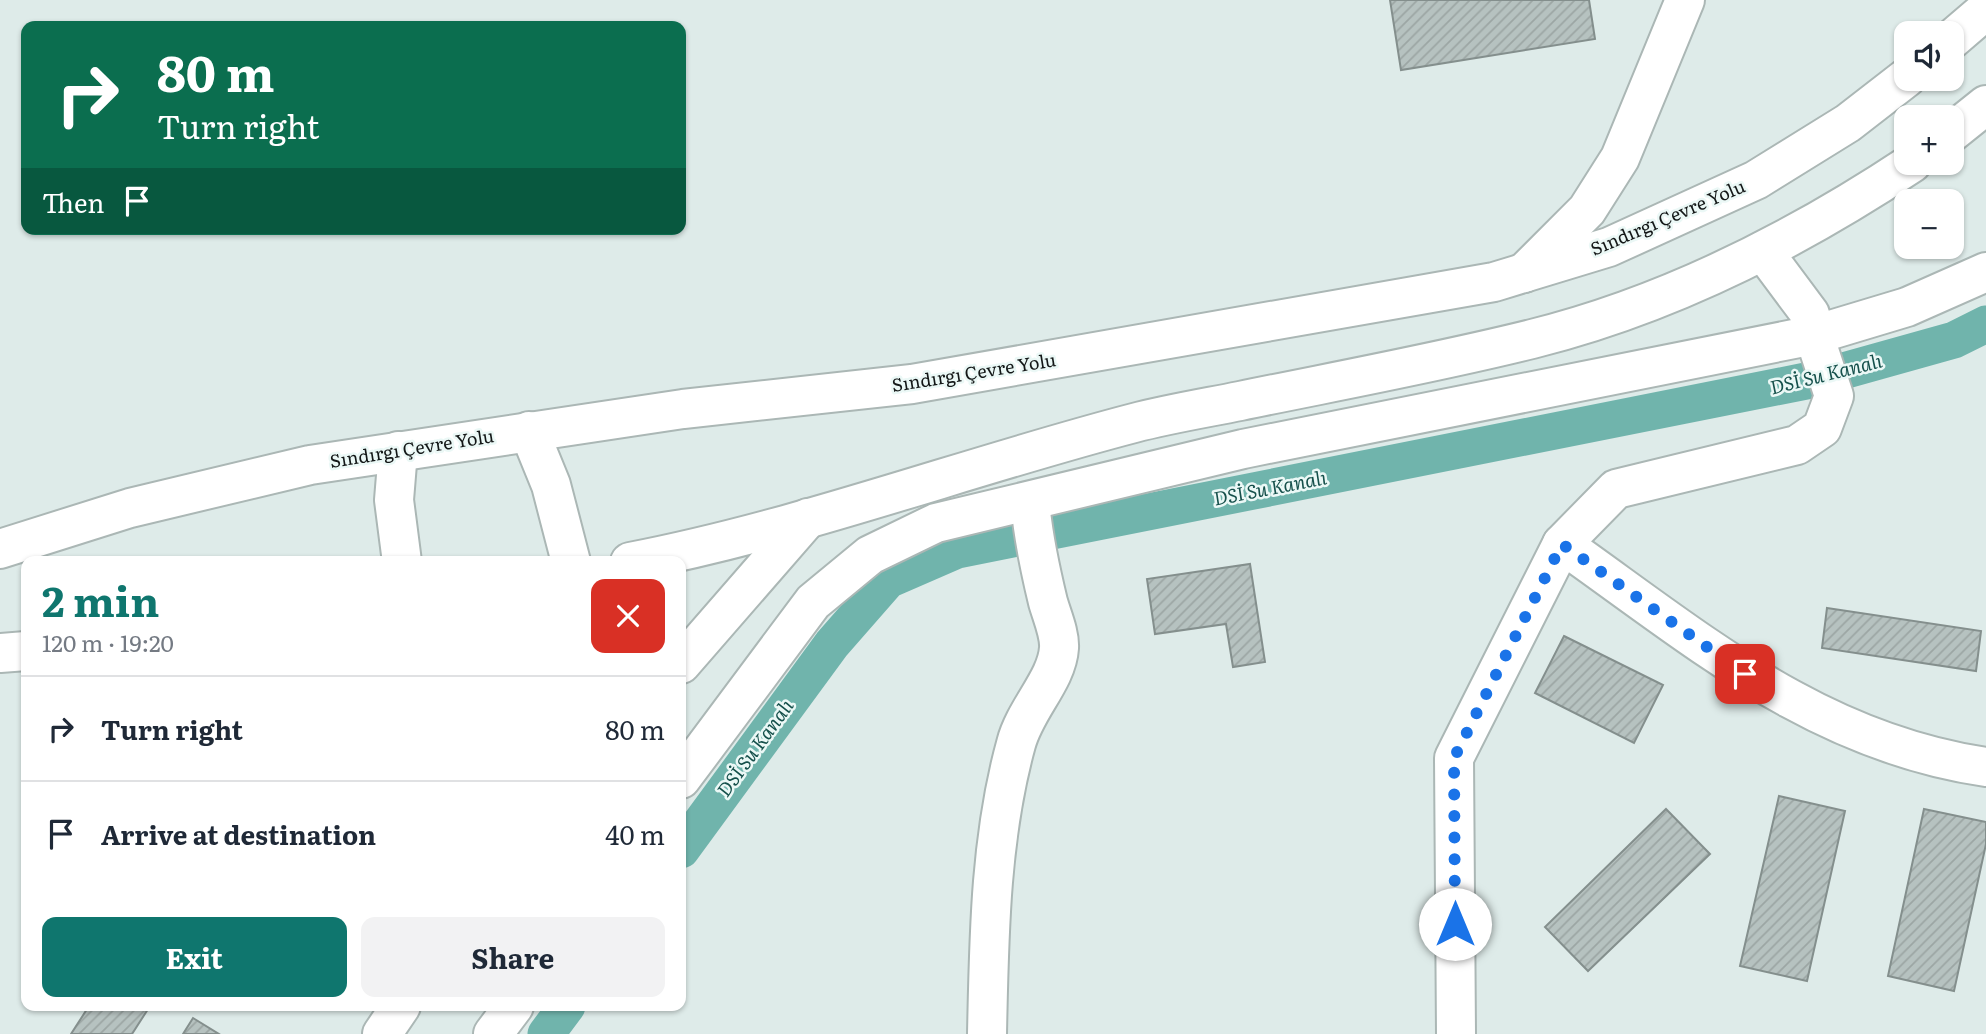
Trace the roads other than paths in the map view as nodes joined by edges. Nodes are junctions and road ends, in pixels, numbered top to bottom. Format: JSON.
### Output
{"nodes":[{"id":1,"x":1685,"y":0,"type":"edge"},
{"id":2,"x":1986,"y":10,"type":"edge"},
{"id":3,"x":1964,"y":29,"type":"edge"},
{"id":4,"x":1894,"y":87,"type":"edge"},
{"id":5,"x":1986,"y":105,"type":"edge"},
{"id":6,"x":1964,"y":123,"type":"edge"},
{"id":7,"x":1894,"y":175,"type":"edge"},
{"id":8,"x":1763,"y":251,"type":"junction"},
{"id":9,"x":1986,"y":272,"type":"edge"},
{"id":10,"x":1524,"y":273,"type":"junction"},
{"id":11,"x":1816,"y":342,"type":"junction"},
{"id":12,"x":529,"y":431,"type":"junction"},
{"id":13,"x":398,"y":451,"type":"junction"},
{"id":14,"x":1031,"y":509,"type":"junction"},
{"id":15,"x":808,"y":518,"type":"junction"},
{"id":16,"x":1562,"y":544,"type":"junction"},
{"id":17,"x":0,"y":549,"type":"edge"},
{"id":18,"x":401,"y":556,"type":"edge"},
{"id":19,"x":569,"y":556,"type":"edge"},
{"id":20,"x":661,"y":556,"type":"edge"},
{"id":21,"x":21,"y":651,"type":"edge"},
{"id":22,"x":0,"y":653,"type":"edge"},
{"id":23,"x":686,"y":658,"type":"edge"},
{"id":24,"x":1986,"y":767,"type":"edge"},
{"id":25,"x":686,"y":772,"type":"edge"},
{"id":26,"x":398,"y":1011,"type":"edge"},
{"id":27,"x":510,"y":1011,"type":"edge"},
{"id":28,"x":382,"y":1034,"type":"edge"},
{"id":29,"x":493,"y":1034,"type":"edge"},
{"id":30,"x":987,"y":1034,"type":"edge"},
{"id":31,"x":1456,"y":1034,"type":"edge"}],
"edges":[{"from":1,"to":10,"type":"main road"},
{"from":2,"to":3,"type":"main road"},
{"from":4,"to":10,"type":"main road","name":"Sındırgı Çevre Yolu"},
{"from":5,"to":6,"type":"main road"},
{"from":7,"to":8,"type":"main road"},
{"from":8,"to":11,"type":"main road"},
{"from":8,"to":15,"type":"main road"},
{"from":9,"to":11,"type":"main road"},
{"from":10,"to":12,"type":"main road","name":"Sındırgı Çevre Yolu"},
{"from":11,"to":14,"type":"main road"},
{"from":11,"to":16,"type":"main road"},
{"from":12,"to":13,"type":"main road","name":"Sındırgı Çevre Yolu"},
{"from":12,"to":19,"type":"main road"},
{"from":13,"to":17,"type":"main road","name":"Sındırgı Çevre Yolu"},
{"from":13,"to":18,"type":"main road"},
{"from":14,"to":25,"type":"main road"},
{"from":14,"to":30,"type":"main road"},
{"from":15,"to":20,"type":"main road"},
{"from":15,"to":23,"type":"main road"},
{"from":16,"to":24,"type":"main road"},
{"from":16,"to":31,"type":"main road"},
{"from":21,"to":22,"type":"main road"},
{"from":26,"to":28,"type":"main road"},
{"from":27,"to":29,"type":"main road"}]}
